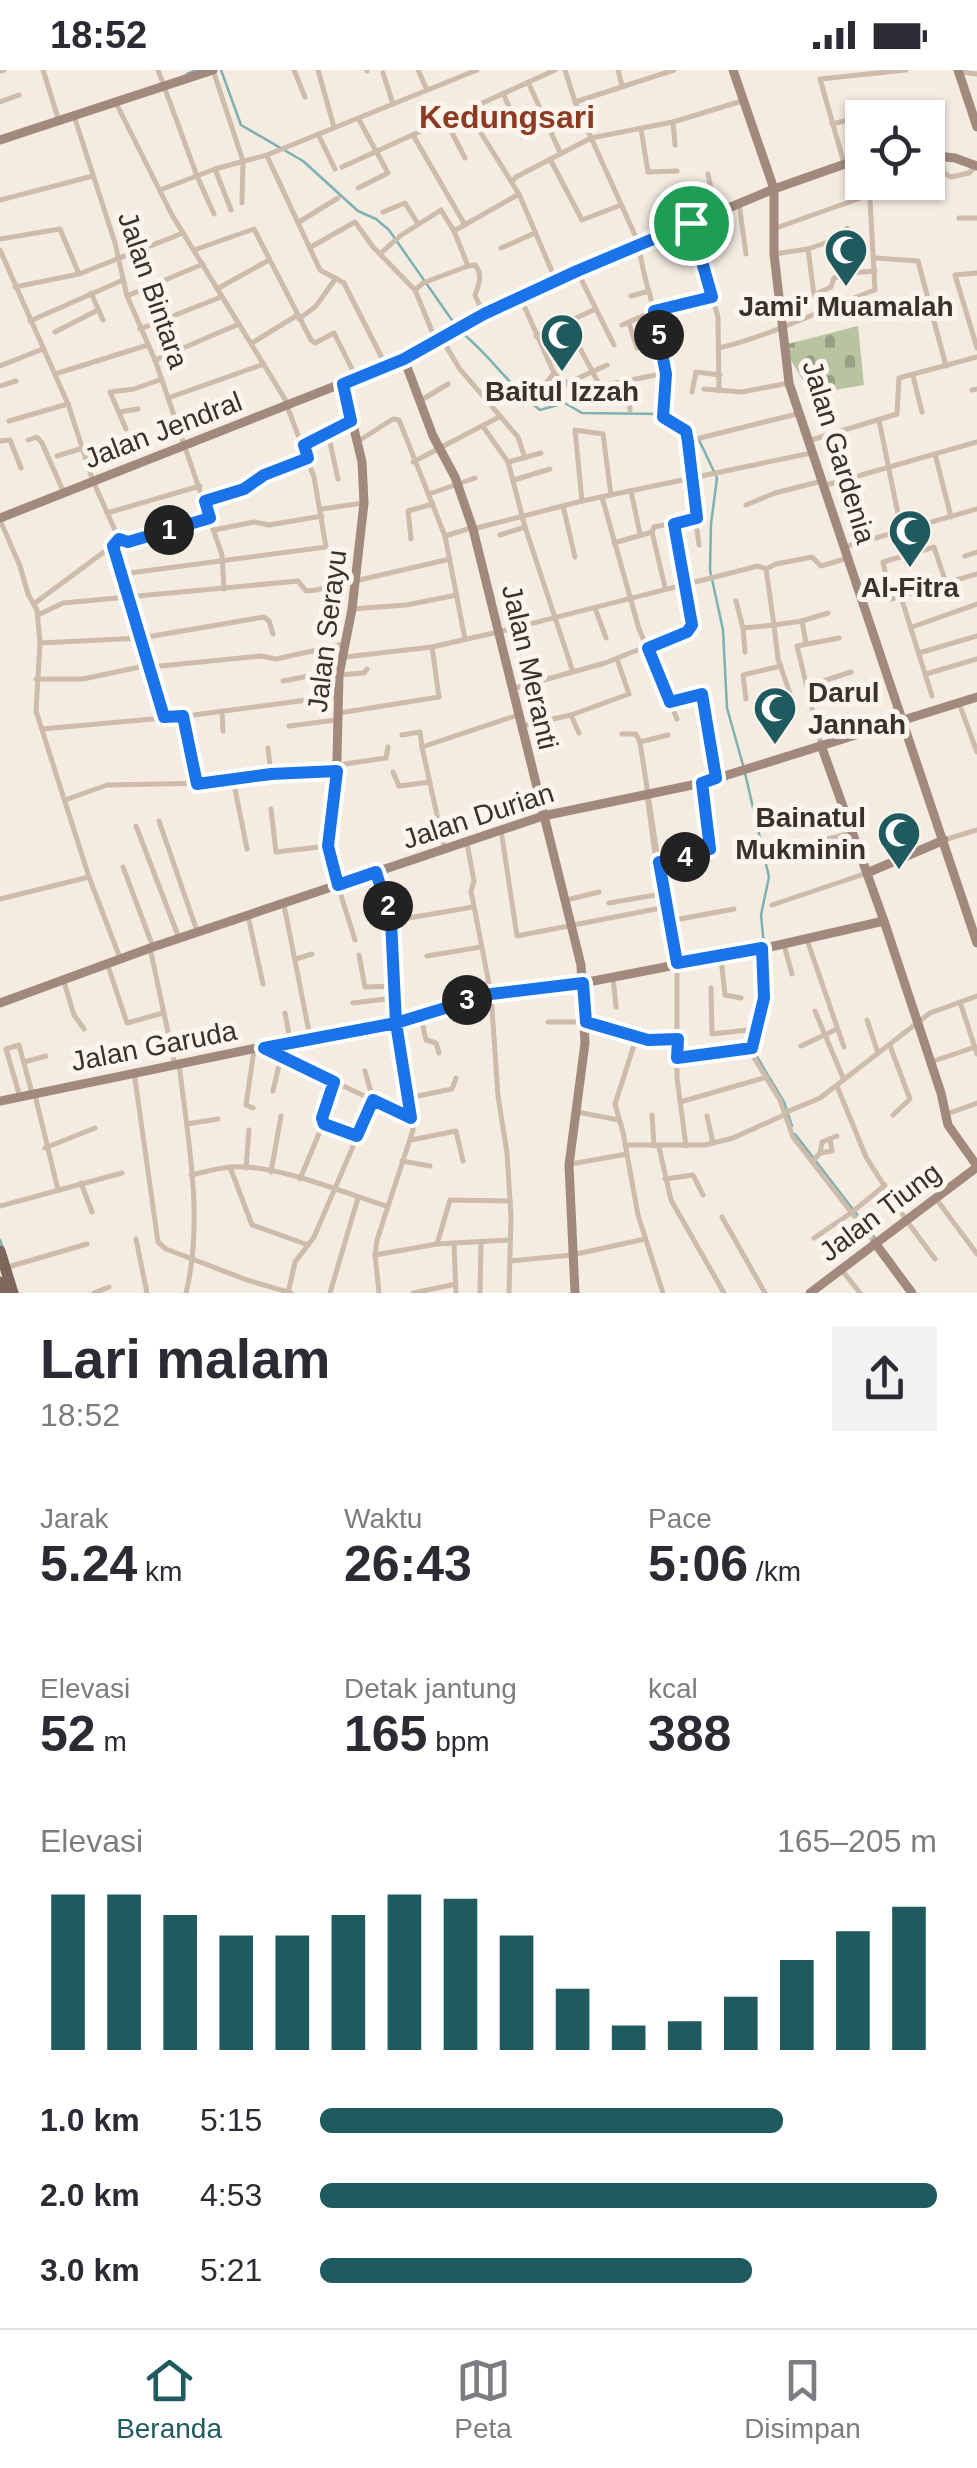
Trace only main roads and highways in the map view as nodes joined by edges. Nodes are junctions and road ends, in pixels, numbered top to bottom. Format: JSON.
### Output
{"nodes":[{"id":1,"x":0,"y":1251,"type":"edge"},
{"id":2,"x":0,"y":1282,"type":"edge"},
{"id":3,"x":3,"y":1293,"type":"edge"},
{"id":4,"x":12,"y":1293,"type":"edge"}],
"edges":[{"from":1,"to":4,"type":"main road"},
{"from":2,"to":3,"type":"main road"}]}
